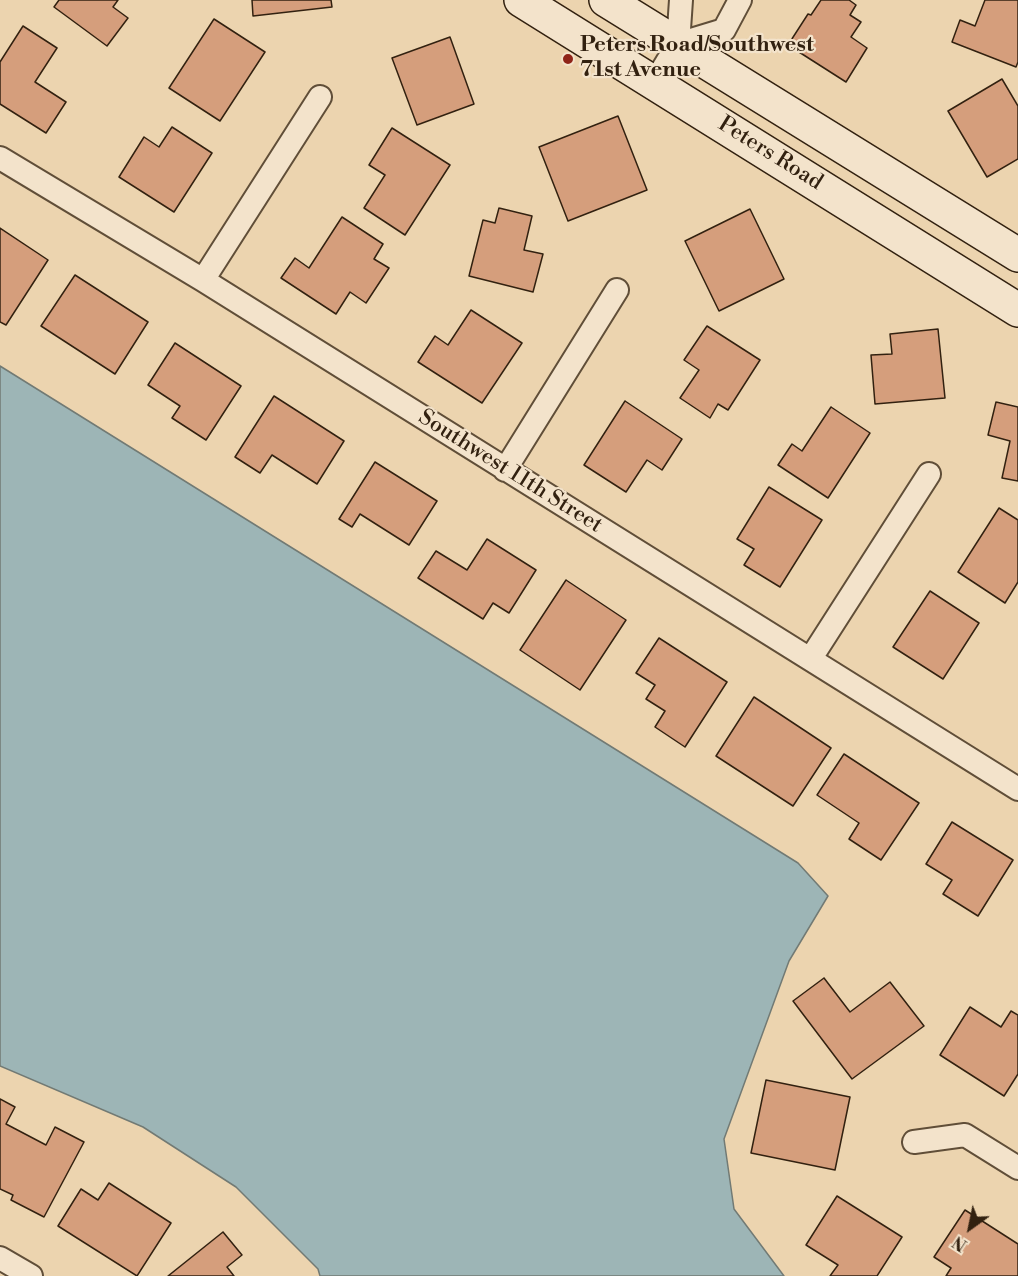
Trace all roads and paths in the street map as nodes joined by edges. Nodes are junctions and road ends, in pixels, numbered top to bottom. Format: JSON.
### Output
{"nodes":[{"id":1,"x":521,"y":0,"type":"edge"},
{"id":2,"x":606,"y":0,"type":"edge"},
{"id":3,"x":681,"y":0,"type":"edge"},
{"id":4,"x":740,"y":0,"type":"edge"},
{"id":5,"x":678,"y":44,"type":"junction"},
{"id":6,"x":654,"y":82,"type":"junction"},
{"id":7,"x":320,"y":97,"type":"dead end"},
{"id":8,"x":0,"y":158,"type":"edge"},
{"id":9,"x":1018,"y":255,"type":"edge"},
{"id":10,"x":203,"y":279,"type":"junction"},
{"id":11,"x":617,"y":290,"type":"dead end"},
{"id":12,"x":1018,"y":309,"type":"edge"},
{"id":13,"x":505,"y":470,"type":"junction"},
{"id":14,"x":929,"y":474,"type":"dead end"},
{"id":15,"x":812,"y":658,"type":"junction"},
{"id":16,"x":1018,"y":789,"type":"edge"},
{"id":17,"x":914,"y":1142,"type":"dead end"},
{"id":18,"x":1018,"y":1168,"type":"edge"},
{"id":19,"x":0,"y":1258,"type":"edge"},
{"id":20,"x":31,"y":1276,"type":"edge"}],
"edges":[{"from":1,"to":6,"type":"main road","name":"Peters Road"},
{"from":2,"to":5,"type":"main road","name":"Peters Road"},
{"from":3,"to":5,"type":"street"},
{"from":4,"to":5,"type":"street"},
{"from":5,"to":6,"type":"street"},
{"from":5,"to":9,"type":"main road","name":"Peters Road"},
{"from":6,"to":12,"type":"main road","name":"Peters Road"},
{"from":7,"to":10,"type":"street"},
{"from":8,"to":10,"type":"street","name":"Southwest 11th Street"},
{"from":10,"to":13,"type":"street","name":"Southwest 11th Street"},
{"from":11,"to":13,"type":"street"},
{"from":13,"to":15,"type":"street","name":"Southwest 11th Street"},
{"from":14,"to":15,"type":"street"},
{"from":15,"to":16,"type":"street","name":"Southwest 11th Street"},
{"from":17,"to":18,"type":"street"},
{"from":19,"to":20,"type":"street"}]}
